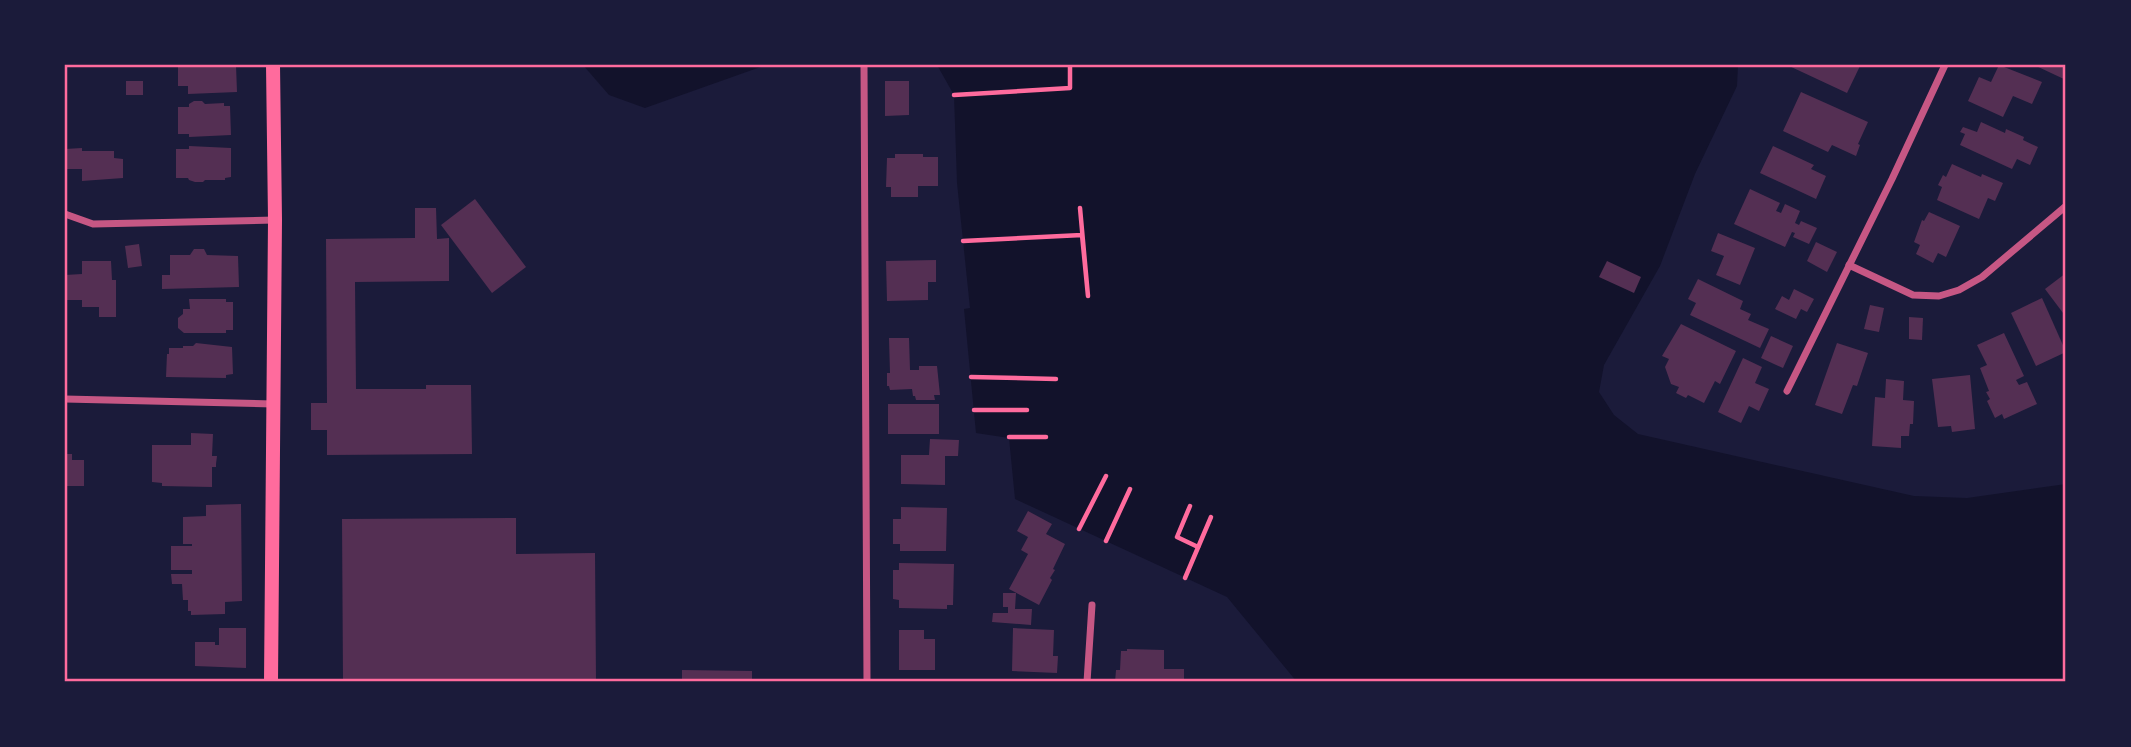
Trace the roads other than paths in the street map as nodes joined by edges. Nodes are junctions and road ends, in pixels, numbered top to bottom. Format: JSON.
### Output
{"nodes":[{"id":1,"x":273,"y":65,"type":"edge"},
{"id":2,"x":864,"y":65,"type":"edge"},
{"id":3,"x":1945,"y":65,"type":"edge"},
{"id":4,"x":2066,"y":206,"type":"edge"},
{"id":5,"x":65,"y":214,"type":"edge"},
{"id":6,"x":275,"y":220,"type":"junction"},
{"id":7,"x":1849,"y":265,"type":"junction"},
{"id":8,"x":1787,"y":391,"type":"dead end"},
{"id":9,"x":65,"y":399,"type":"edge"},
{"id":10,"x":274,"y":404,"type":"junction"},
{"id":11,"x":1092,"y":605,"type":"dead end"},
{"id":12,"x":271,"y":682,"type":"edge"},
{"id":13,"x":867,"y":682,"type":"edge"},
{"id":14,"x":1087,"y":682,"type":"edge"}],
"edges":[{"from":1,"to":6,"type":"main road"},
{"from":2,"to":13,"type":"street"},
{"from":3,"to":7,"type":"street"},
{"from":4,"to":7,"type":"street"},
{"from":5,"to":6,"type":"street"},
{"from":6,"to":10,"type":"main road"},
{"from":7,"to":8,"type":"street"},
{"from":9,"to":10,"type":"street"},
{"from":10,"to":12,"type":"main road"},
{"from":11,"to":14,"type":"street"}]}
